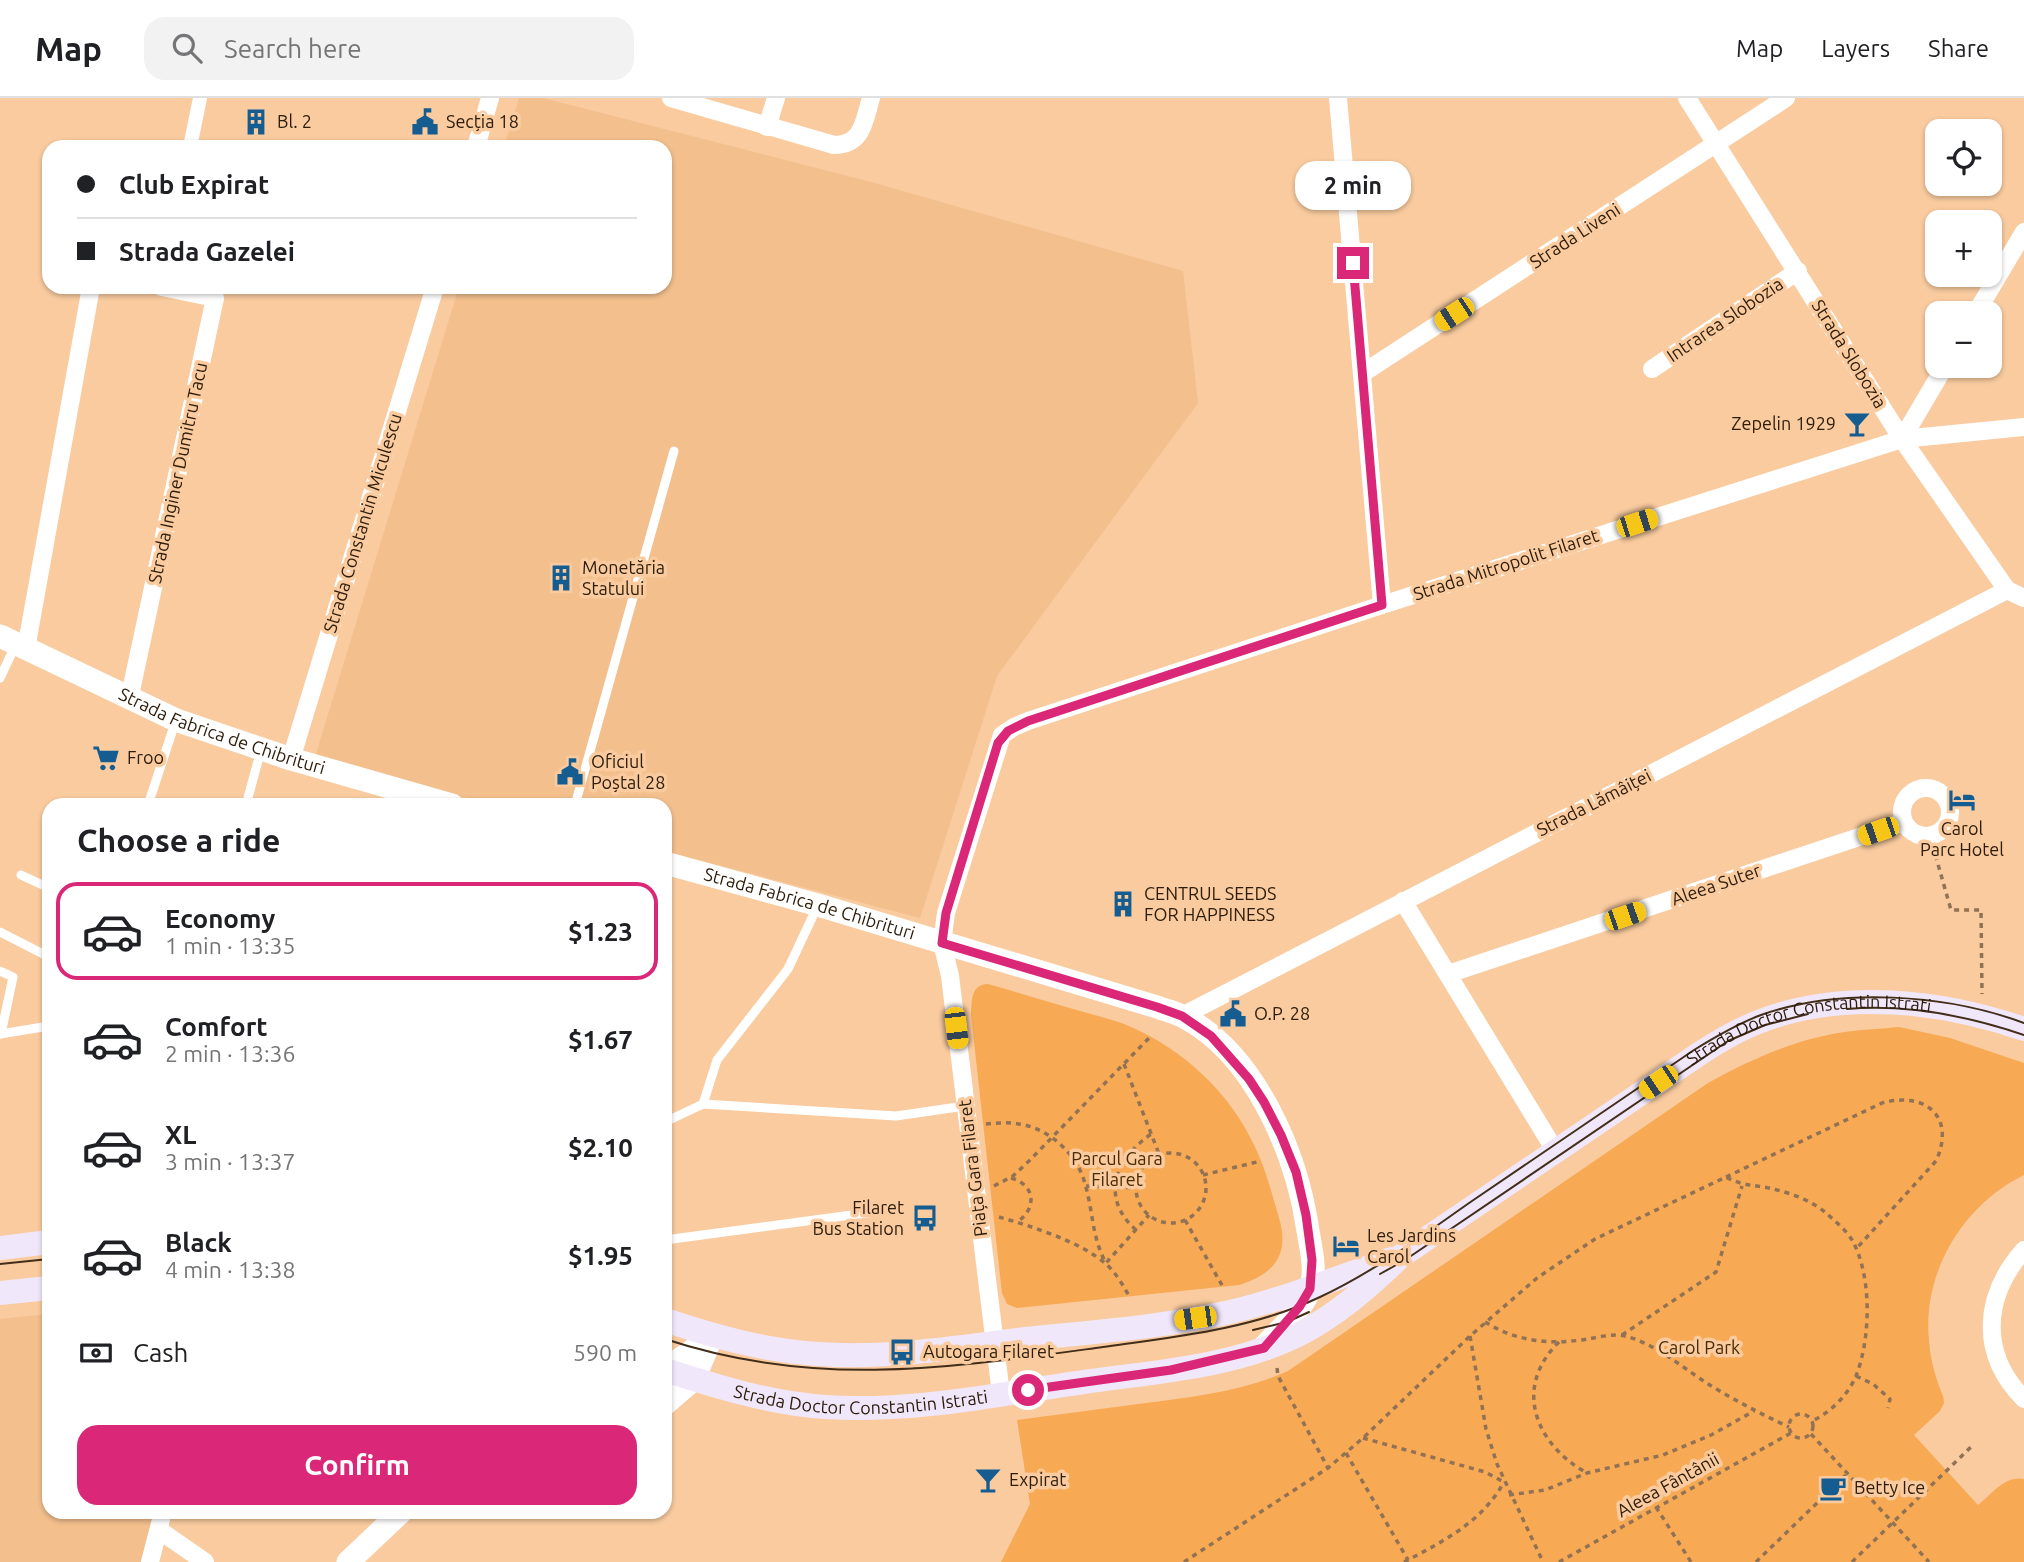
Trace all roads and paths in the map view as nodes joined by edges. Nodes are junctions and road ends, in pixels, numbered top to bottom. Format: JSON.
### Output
{"nodes":[{"id":1,"x":200,"y":98,"type":"edge"},
{"id":2,"x":490,"y":98,"type":"edge"},
{"id":3,"x":776,"y":98,"type":"edge"},
{"id":4,"x":871,"y":98,"type":"edge"},
{"id":5,"x":1338,"y":98,"type":"edge"},
{"id":6,"x":1687,"y":98,"type":"edge"},
{"id":7,"x":1786,"y":98,"type":"edge"},
{"id":8,"x":675,"y":99,"type":"edge"},
{"id":9,"x":767,"y":127,"type":"junction"},
{"id":10,"x":191,"y":140,"type":"edge"},
{"id":11,"x":478,"y":140,"type":"edge"},
{"id":12,"x":1716,"y":144,"type":"junction"},
{"id":13,"x":2024,"y":232,"type":"edge"},
{"id":14,"x":1798,"y":271,"type":"junction"},
{"id":15,"x":89,"y":294,"type":"edge"},
{"id":16,"x":196,"y":294,"type":"edge"},
{"id":17,"x":433,"y":294,"type":"edge"},
{"id":18,"x":1983,"y":301,"type":"edge"},
{"id":19,"x":1652,"y":369,"type":"dead end"},
{"id":20,"x":1363,"y":373,"type":"junction"},
{"id":21,"x":1938,"y":378,"type":"edge"},
{"id":22,"x":2024,"y":427,"type":"edge"},
{"id":23,"x":1902,"y":439,"type":"junction"},
{"id":24,"x":674,"y":451,"type":"dead end"},
{"id":25,"x":2007,"y":590,"type":"junction"},
{"id":26,"x":2024,"y":598,"type":"edge"},
{"id":27,"x":1382,"y":605,"type":"junction"},
{"id":28,"x":14,"y":643,"type":"edge"},
{"id":29,"x":0,"y":678,"type":"edge"},
{"id":30,"x":130,"y":700,"type":"junction"},
{"id":31,"x":176,"y":720,"type":"junction"},
{"id":32,"x":261,"y":748,"type":"junction"},
{"id":33,"x":291,"y":759,"type":"junction"},
{"id":34,"x":150,"y":798,"type":"edge"},
{"id":35,"x":248,"y":798,"type":"edge"},
{"id":36,"x":428,"y":798,"type":"edge"},
{"id":37,"x":577,"y":798,"type":"edge"},
{"id":38,"x":1904,"y":822,"type":"junction"},
{"id":39,"x":1930,"y":836,"type":"junction"},
{"id":40,"x":672,"y":865,"type":"edge"},
{"id":41,"x":22,"y":875,"type":"dead end"},
{"id":42,"x":42,"y":885,"type":"edge"},
{"id":43,"x":1403,"y":901,"type":"junction"},
{"id":44,"x":818,"y":905,"type":"junction"},
{"id":45,"x":0,"y":932,"type":"edge"},
{"id":46,"x":942,"y":943,"type":"junction"},
{"id":47,"x":42,"y":953,"type":"edge"},
{"id":48,"x":0,"y":971,"type":"edge"},
{"id":49,"x":1448,"y":974,"type":"junction"},
{"id":50,"x":1182,"y":1016,"type":"junction"},
{"id":51,"x":1983,"y":1016,"type":"junction"},
{"id":52,"x":42,"y":1027,"type":"edge"},
{"id":53,"x":2023,"y":1027,"type":"edge"},
{"id":54,"x":0,"y":1034,"type":"edge"},
{"id":55,"x":1152,"y":1036,"type":"dead end"},
{"id":56,"x":1124,"y":1064,"type":"junction"},
{"id":57,"x":703,"y":1104,"type":"junction"},
{"id":58,"x":965,"y":1106,"type":"junction"},
{"id":59,"x":672,"y":1119,"type":"edge"},
{"id":60,"x":983,"y":1125,"type":"dead end"},
{"id":61,"x":1151,"y":1134,"type":"junction"},
{"id":62,"x":1052,"y":1138,"type":"junction"},
{"id":63,"x":1556,"y":1152,"type":"junction"},
{"id":64,"x":1159,"y":1155,"type":"junction"},
{"id":65,"x":1261,"y":1161,"type":"dead end"},
{"id":66,"x":1203,"y":1175,"type":"junction"},
{"id":67,"x":1726,"y":1177,"type":"junction"},
{"id":68,"x":1009,"y":1178,"type":"junction"},
{"id":69,"x":1742,"y":1185,"type":"junction"},
{"id":70,"x":1086,"y":1186,"type":"junction"},
{"id":71,"x":990,"y":1187,"type":"dead end"},
{"id":72,"x":1115,"y":1187,"type":"junction"},
{"id":73,"x":1136,"y":1188,"type":"junction"},
{"id":74,"x":889,"y":1210,"type":"dead end"},
{"id":75,"x":993,"y":1215,"type":"dead end"},
{"id":76,"x":1149,"y":1215,"type":"junction"},
{"id":77,"x":1185,"y":1220,"type":"junction"},
{"id":78,"x":1017,"y":1222,"type":"junction"},
{"id":79,"x":1136,"y":1230,"type":"junction"},
{"id":80,"x":672,"y":1239,"type":"edge"},
{"id":81,"x":42,"y":1243,"type":"edge"},
{"id":82,"x":0,"y":1248,"type":"edge"},
{"id":83,"x":1856,"y":1249,"type":"junction"},
{"id":84,"x":2024,"y":1250,"type":"edge"},
{"id":85,"x":1401,"y":1256,"type":"junction"},
{"id":86,"x":1106,"y":1263,"type":"junction"},
{"id":87,"x":1223,"y":1287,"type":"dead end"},
{"id":88,"x":42,"y":1289,"type":"edge"},
{"id":89,"x":1310,"y":1289,"type":"junction"},
{"id":90,"x":0,"y":1293,"type":"edge"},
{"id":91,"x":1129,"y":1296,"type":"dead end"},
{"id":92,"x":672,"y":1322,"type":"edge"},
{"id":93,"x":1485,"y":1322,"type":"junction"},
{"id":94,"x":1622,"y":1335,"type":"junction"},
{"id":95,"x":712,"y":1336,"type":"junction"},
{"id":96,"x":1470,"y":1336,"type":"junction"},
{"id":97,"x":1559,"y":1342,"type":"junction"},
{"id":98,"x":994,"y":1343,"type":"junction"},
{"id":99,"x":1270,"y":1347,"type":"junction"},
{"id":100,"x":672,"y":1365,"type":"edge"},
{"id":101,"x":672,"y":1372,"type":"edge"},
{"id":102,"x":1856,"y":1376,"type":"junction"},
{"id":103,"x":694,"y":1379,"type":"junction"},
{"id":104,"x":1001,"y":1394,"type":"junction"},
{"id":105,"x":672,"y":1398,"type":"edge"},
{"id":106,"x":2024,"y":1399,"type":"edge"},
{"id":107,"x":1888,"y":1408,"type":"dead end"},
{"id":108,"x":1755,"y":1410,"type":"junction"},
{"id":109,"x":1812,"y":1421,"type":"junction"},
{"id":110,"x":1789,"y":1427,"type":"junction"},
{"id":111,"x":1791,"y":1433,"type":"junction"},
{"id":112,"x":1811,"y":1434,"type":"junction"},
{"id":113,"x":1363,"y":1438,"type":"junction"},
{"id":114,"x":1971,"y":1447,"type":"dead end"},
{"id":115,"x":1346,"y":1453,"type":"junction"},
{"id":116,"x":1328,"y":1468,"type":"junction"},
{"id":117,"x":1587,"y":1473,"type":"junction"},
{"id":118,"x":1847,"y":1474,"type":"junction"},
{"id":119,"x":1504,"y":1482,"type":"junction"},
{"id":120,"x":1510,"y":1495,"type":"junction"},
{"id":121,"x":1656,"y":1507,"type":"junction"},
{"id":122,"x":161,"y":1519,"type":"edge"},
{"id":123,"x":394,"y":1519,"type":"edge"},
{"id":124,"x":1892,"y":1523,"type":"junction"},
{"id":125,"x":159,"y":1530,"type":"junction"},
{"id":126,"x":1407,"y":1561,"type":"edge"},
{"id":127,"x":150,"y":1562,"type":"edge"},
{"id":128,"x":205,"y":1562,"type":"edge"},
{"id":129,"x":348,"y":1562,"type":"edge"},
{"id":130,"x":1184,"y":1562,"type":"edge"},
{"id":131,"x":1543,"y":1562,"type":"edge"},
{"id":132,"x":1559,"y":1562,"type":"edge"},
{"id":133,"x":1691,"y":1562,"type":"edge"},
{"id":134,"x":1756,"y":1562,"type":"edge"},
{"id":135,"x":1852,"y":1562,"type":"edge"},
{"id":136,"x":1929,"y":1562,"type":"edge"}],
"edges":[{"from":1,"to":10,"type":"street"},
{"from":2,"to":11,"type":"street"},
{"from":3,"to":9,"type":"street"},
{"from":4,"to":9,"type":"street"},
{"from":5,"to":20,"type":"street"},
{"from":6,"to":12,"type":"street","name":"Strada Slobozia"},
{"from":7,"to":12,"type":"street","name":"Strada Liveni"},
{"from":8,"to":9,"type":"street"},
{"from":12,"to":14,"type":"street","name":"Strada Slobozia"},
{"from":12,"to":20,"type":"street","name":"Strada Liveni"},
{"from":13,"to":18,"type":"street"},
{"from":14,"to":19,"type":"street","name":"Intrarea Slobozia"},
{"from":14,"to":23,"type":"street","name":"Strada Slobozia"},
{"from":15,"to":28,"type":"street"},
{"from":16,"to":30,"type":"street","name":"Strada Inginer Dumitru Tacu"},
{"from":17,"to":33,"type":"street","name":"Strada Constantin Miculescu"},
{"from":20,"to":27,"type":"street"},
{"from":21,"to":23,"type":"street"},
{"from":22,"to":23,"type":"street","name":"Strada Mitropolit Filaret"},
{"from":23,"to":25,"type":"street","name":"Strada Slobozia"},
{"from":23,"to":27,"type":"street","name":"Strada Mitropolit Filaret"},
{"from":24,"to":37,"type":"lane"},
{"from":25,"to":26,"type":"street","name":"Strada Slobozia"},
{"from":25,"to":43,"type":"street","name":"Strada Lămâiței"},
{"from":27,"to":46,"type":"street","name":"Strada Mitropolit Filaret"},
{"from":28,"to":29,"type":"lane"},
{"from":28,"to":30,"type":"street","name":"Strada Fabrica de Chibrituri"},
{"from":30,"to":31,"type":"street","name":"Strada Fabrica de Chibrituri"},
{"from":31,"to":32,"type":"street","name":"Strada Fabrica de Chibrituri"},
{"from":31,"to":34,"type":"lane"},
{"from":32,"to":33,"type":"street","name":"Strada Fabrica de Chibrituri"},
{"from":32,"to":35,"type":"lane"},
{"from":33,"to":36,"type":"street","name":"Strada Fabrica de Chibrituri"},
{"from":38,"to":39,"type":"street"},
{"from":38,"to":39,"type":"street"},
{"from":38,"to":49,"type":"street","name":"Aleea Suter"},
{"from":39,"to":51,"type":"path"},
{"from":40,"to":44,"type":"street","name":"Strada Fabrica de Chibrituri"},
{"from":41,"to":42,"type":"lane"},
{"from":43,"to":49,"type":"street"},
{"from":43,"to":50,"type":"street","name":"Strada Lămâiței"},
{"from":44,"to":46,"type":"street","name":"Strada Fabrica de Chibrituri"},
{"from":44,"to":57,"type":"lane"},
{"from":45,"to":47,"type":"lane"},
{"from":46,"to":50,"type":"street","name":"Strada Fabrica de Chibrituri"},
{"from":46,"to":58,"type":"street","name":"Piața Gara Filaret"},
{"from":48,"to":54,"type":"lane"},
{"from":49,"to":63,"type":"street"},
{"from":50,"to":89,"type":"street","name":"Strada Fabrica de Chibrituri"},
{"from":51,"to":53,"type":"main road","name":"Strada Doctor Constantin Istrati"},
{"from":51,"to":63,"type":"main road","name":"Strada Doctor Constantin Istrati"},
{"from":52,"to":54,"type":"lane"},
{"from":55,"to":56,"type":"path"},
{"from":56,"to":61,"type":"path"},
{"from":56,"to":62,"type":"path"},
{"from":57,"to":58,"type":"lane"},
{"from":57,"to":59,"type":"lane"},
{"from":58,"to":98,"type":"street","name":"Piața Gara Filaret"},
{"from":60,"to":62,"type":"path"},
{"from":61,"to":64,"type":"path"},
{"from":61,"to":72,"type":"path"},
{"from":62,"to":68,"type":"path"},
{"from":62,"to":70,"type":"path"},
{"from":63,"to":85,"type":"main road","name":"Strada Doctor Constantin Istrati"},
{"from":64,"to":66,"type":"path"},
{"from":64,"to":73,"type":"path"},
{"from":65,"to":66,"type":"path"},
{"from":66,"to":77,"type":"path"},
{"from":67,"to":69,"type":"path"},
{"from":67,"to":83,"type":"path"},
{"from":67,"to":93,"type":"path"},
{"from":68,"to":71,"type":"path"},
{"from":68,"to":78,"type":"path"},
{"from":69,"to":83,"type":"path"},
{"from":69,"to":94,"type":"path"},
{"from":70,"to":72,"type":"path"},
{"from":70,"to":86,"type":"path"},
{"from":72,"to":73,"type":"path"},
{"from":72,"to":79,"type":"path"},
{"from":73,"to":76,"type":"path"},
{"from":74,"to":80,"type":"lane"},
{"from":75,"to":78,"type":"path"},
{"from":76,"to":77,"type":"path"},
{"from":76,"to":79,"type":"path"},
{"from":77,"to":87,"type":"path"},
{"from":78,"to":86,"type":"path"},
{"from":79,"to":86,"type":"path"},
{"from":81,"to":82,"type":"main road"},
{"from":83,"to":102,"type":"path"},
{"from":84,"to":106,"type":"street"},
{"from":85,"to":89,"type":"main road","name":"Strada Doctor Constantin Istrati"},
{"from":85,"to":99,"type":"main road","name":"Strada Doctor Constantin Istrati"},
{"from":86,"to":91,"type":"path"},
{"from":88,"to":90,"type":"main road"},
{"from":89,"to":98,"type":"main road","name":"Strada Doctor Constantin Istrati"},
{"from":89,"to":99,"type":"street"},
{"from":92,"to":95,"type":"main road","name":"Strada Doctor Constantin Istrati"},
{"from":93,"to":96,"type":"path"},
{"from":93,"to":97,"type":"path"},
{"from":94,"to":97,"type":"path"},
{"from":94,"to":108,"type":"path"},
{"from":95,"to":98,"type":"main road","name":"Strada Doctor Constantin Istrati"},
{"from":95,"to":100,"type":"street"},
{"from":95,"to":103,"type":"street"},
{"from":96,"to":113,"type":"path"},
{"from":96,"to":119,"type":"path"},
{"from":97,"to":117,"type":"path"},
{"from":98,"to":104,"type":"street","name":"Piața Gara Filaret"},
{"from":99,"to":104,"type":"main road","name":"Strada Doctor Constantin Istrati"},
{"from":99,"to":116,"type":"path"},
{"from":101,"to":103,"type":"main road","name":"Strada Doctor Constantin Istrati"},
{"from":102,"to":107,"type":"path"},
{"from":102,"to":109,"type":"path"},
{"from":103,"to":104,"type":"main road","name":"Strada Doctor Constantin Istrati"},
{"from":103,"to":105,"type":"street"},
{"from":108,"to":110,"type":"path"},
{"from":108,"to":117,"type":"path"},
{"from":109,"to":110,"type":"path"},
{"from":109,"to":112,"type":"path"},
{"from":110,"to":111,"type":"path"},
{"from":111,"to":112,"type":"path"},
{"from":111,"to":121,"type":"path","name":"Aleea Fântânii"},
{"from":112,"to":118,"type":"path"},
{"from":113,"to":115,"type":"path"},
{"from":113,"to":119,"type":"path"},
{"from":114,"to":124,"type":"path"},
{"from":115,"to":116,"type":"path"},
{"from":115,"to":126,"type":"path"},
{"from":116,"to":130,"type":"path"},
{"from":117,"to":120,"type":"path"},
{"from":118,"to":124,"type":"path"},
{"from":118,"to":134,"type":"path"},
{"from":119,"to":120,"type":"path"},
{"from":119,"to":126,"type":"path"},
{"from":120,"to":131,"type":"path"},
{"from":121,"to":132,"type":"path","name":"Aleea Fântânii"},
{"from":121,"to":133,"type":"path"},
{"from":122,"to":125,"type":"street"},
{"from":123,"to":129,"type":"street"},
{"from":124,"to":135,"type":"path"},
{"from":124,"to":136,"type":"path"},
{"from":125,"to":127,"type":"street"},
{"from":125,"to":128,"type":"street"}]}
